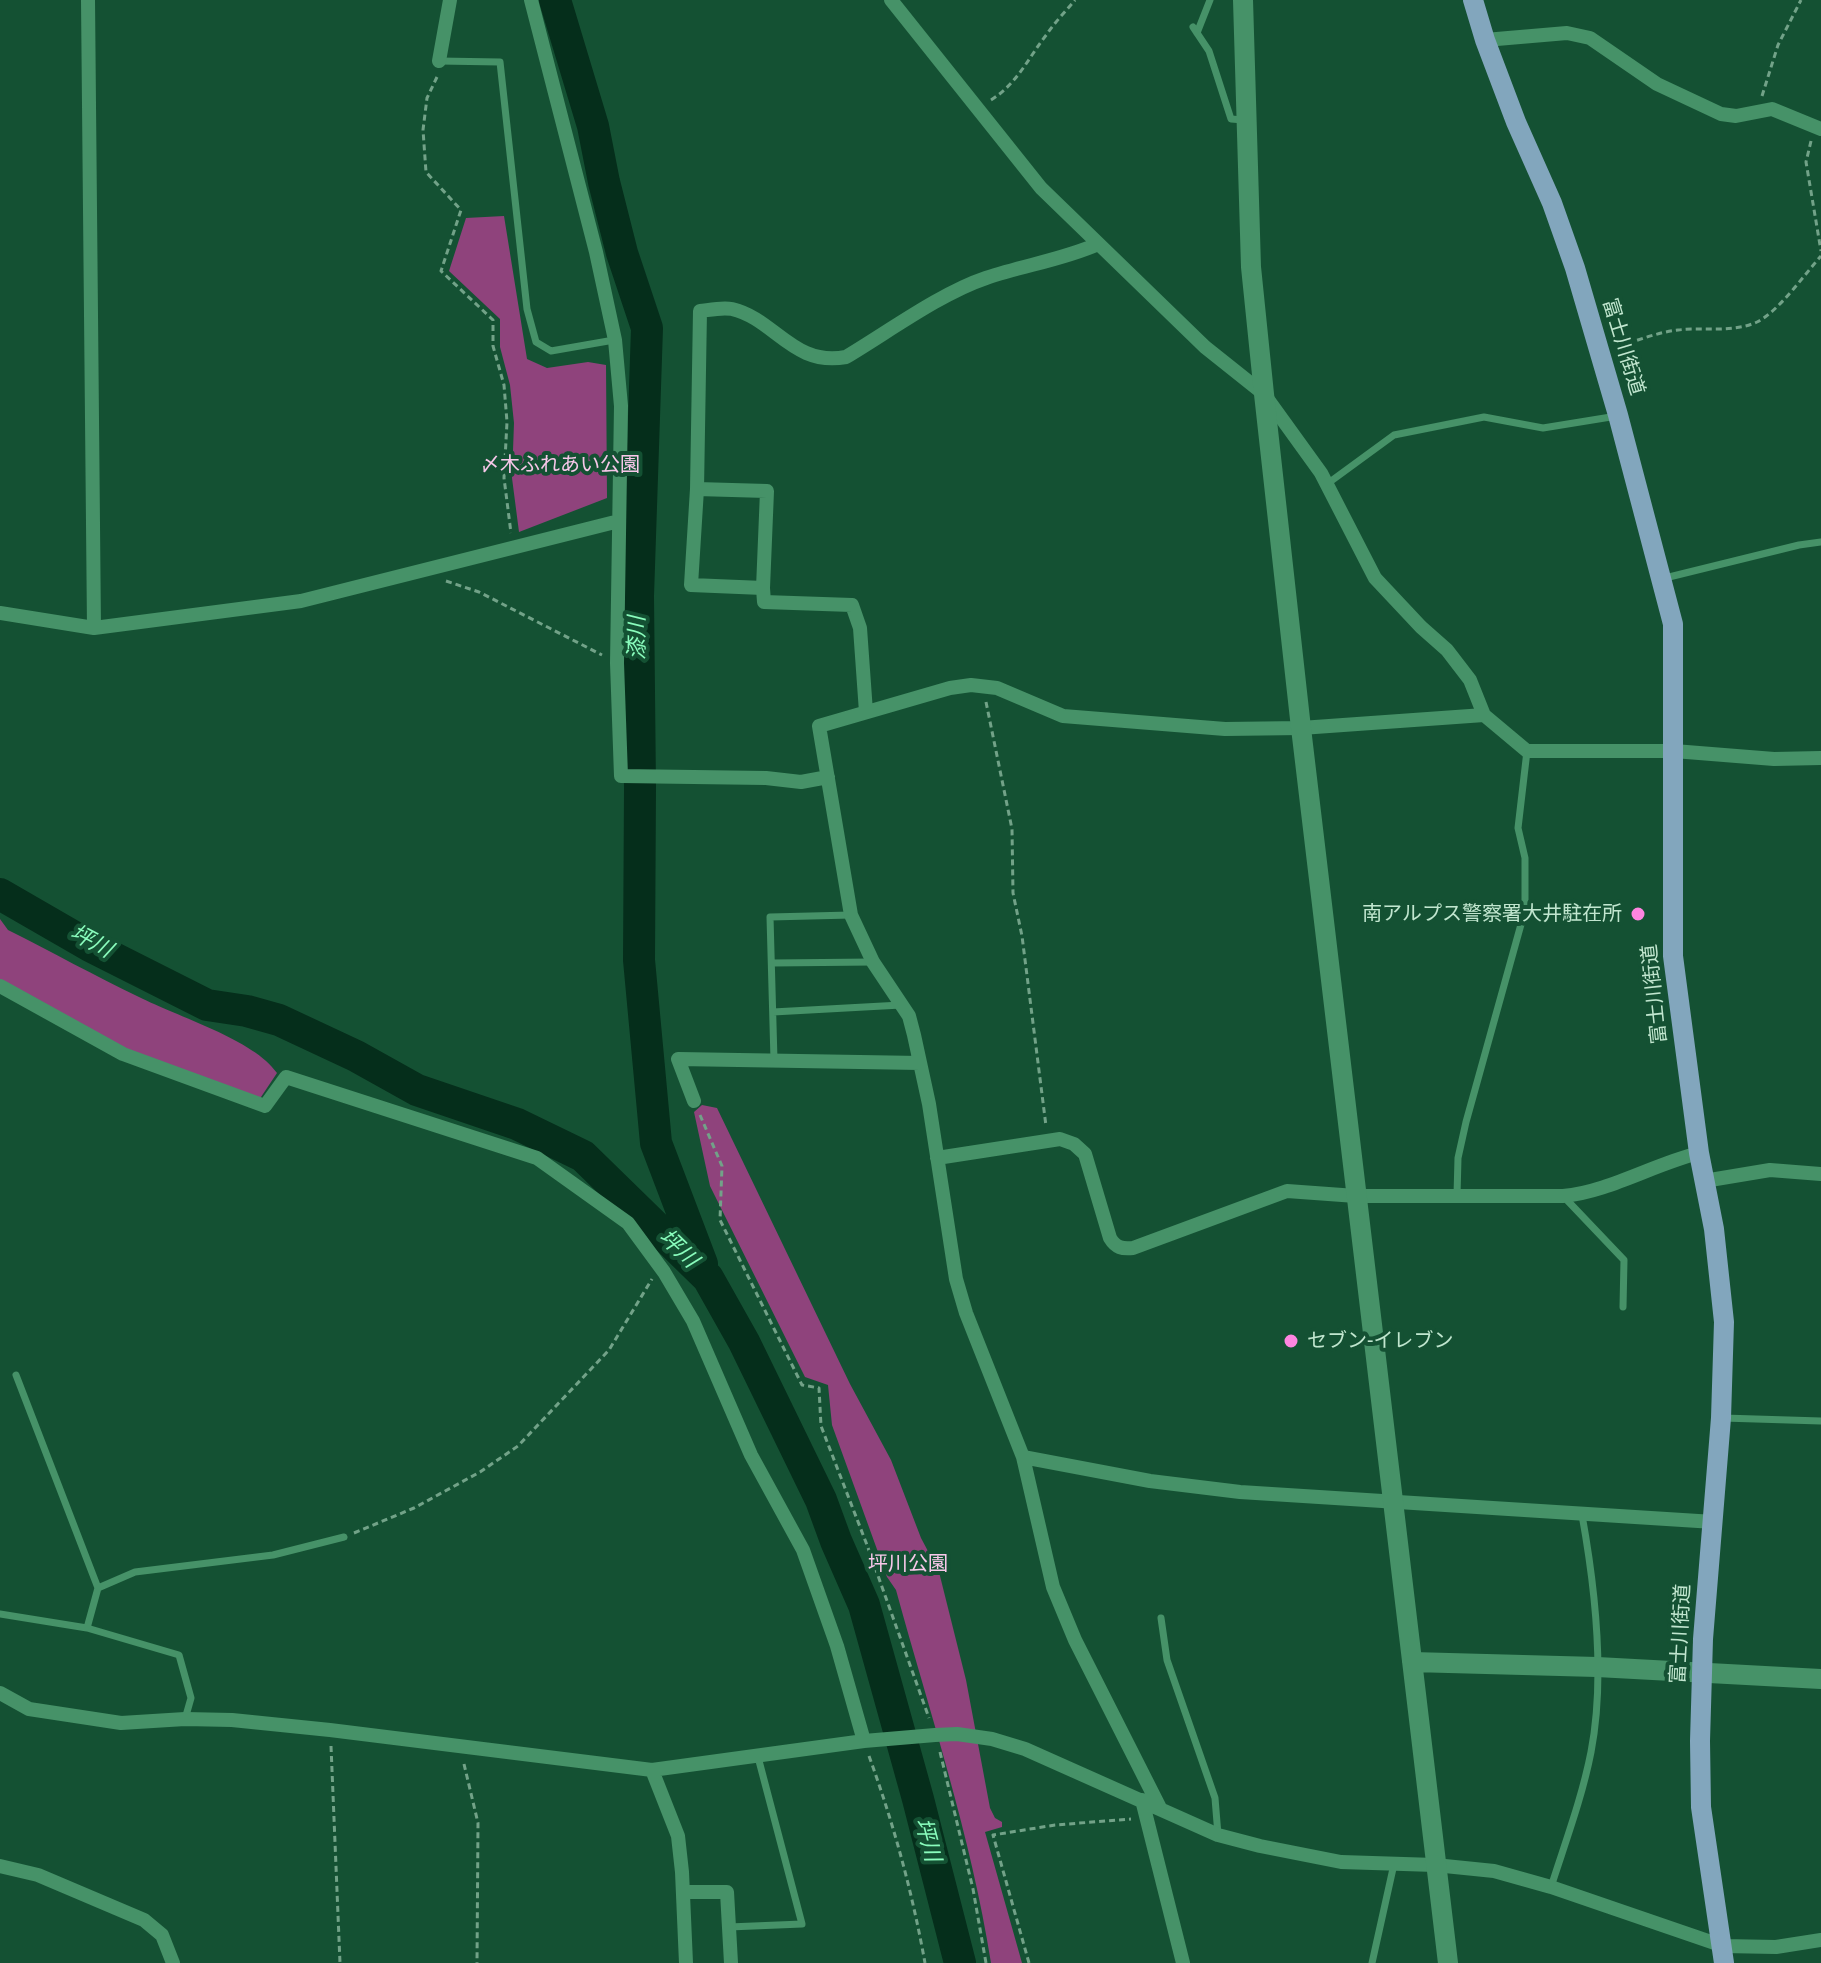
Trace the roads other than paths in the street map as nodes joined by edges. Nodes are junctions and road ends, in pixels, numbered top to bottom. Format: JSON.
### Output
{"nodes":[{"id":1,"x":88,"y":0,"type":"edge"},
{"id":2,"x":450,"y":0,"type":"edge"},
{"id":3,"x":531,"y":0,"type":"edge"},
{"id":4,"x":891,"y":0,"type":"edge"},
{"id":5,"x":1210,"y":0,"type":"edge"},
{"id":6,"x":1243,"y":0,"type":"edge"},
{"id":7,"x":1473,"y":0,"type":"edge"},
{"id":8,"x":1485,"y":40,"type":"junction"},
{"id":9,"x":439,"y":61,"type":"joint"},
{"id":10,"x":1247,"y":120,"type":"junction"},
{"id":11,"x":1818,"y":127,"type":"edge"},
{"id":12,"x":1098,"y":244,"type":"junction"},
{"id":13,"x":615,"y":340,"type":"junction"},
{"id":14,"x":1264,"y":394,"type":"junction"},
{"id":15,"x":1618,"y":415,"type":"junction"},
{"id":16,"x":1327,"y":484,"type":"junction"},
{"id":17,"x":697,"y":489,"type":"junction"},
{"id":18,"x":619,"y":521,"type":"junction"},
{"id":19,"x":1821,"y":542,"type":"edge"},
{"id":20,"x":1663,"y":578,"type":"junction"},
{"id":21,"x":763,"y":588,"type":"junction"},
{"id":22,"x":0,"y":613,"type":"edge"},
{"id":23,"x":94,"y":628,"type":"junction"},
{"id":24,"x":866,"y":712,"type":"junction"},
{"id":25,"x":1484,"y":715,"type":"junction"},
{"id":26,"x":1301,"y":728,"type":"junction"},
{"id":27,"x":1527,"y":751,"type":"junction"},
{"id":28,"x":1674,"y":751,"type":"junction"},
{"id":29,"x":1821,"y":758,"type":"edge"},
{"id":30,"x":828,"y":777,"type":"junction"},
{"id":31,"x":851,"y":915,"type":"junction"},
{"id":32,"x":873,"y":962,"type":"junction"},
{"id":33,"x":772,"y":963,"type":"junction"},
{"id":34,"x":0,"y":986,"type":"edge"},
{"id":35,"x":901,"y":1005,"type":"junction"},
{"id":36,"x":773,"y":1012,"type":"junction"},
{"id":37,"x":774,"y":1060,"type":"junction"},
{"id":38,"x":920,"y":1063,"type":"junction"},
{"id":39,"x":694,"y":1101,"type":"road end"},
{"id":40,"x":1699,"y":1153,"type":"junction"},
{"id":41,"x":937,"y":1158,"type":"junction"},
{"id":42,"x":1821,"y":1174,"type":"edge"},
{"id":43,"x":1704,"y":1181,"type":"junction"},
{"id":44,"x":1457,"y":1195,"type":"junction"},
{"id":45,"x":1356,"y":1196,"type":"junction"},
{"id":46,"x":1563,"y":1196,"type":"junction"},
{"id":47,"x":1623,"y":1307,"type":"dead end"},
{"id":48,"x":16,"y":1375,"type":"dead end"},
{"id":49,"x":1721,"y":1418,"type":"junction"},
{"id":50,"x":1821,"y":1421,"type":"edge"},
{"id":51,"x":1023,"y":1457,"type":"junction"},
{"id":52,"x":1392,"y":1503,"type":"junction"},
{"id":53,"x":1582,"y":1515,"type":"junction"},
{"id":54,"x":1714,"y":1522,"type":"junction"},
{"id":55,"x":344,"y":1537,"type":"road end"},
{"id":56,"x":98,"y":1588,"type":"junction"},
{"id":57,"x":0,"y":1614,"type":"edge"},
{"id":58,"x":1161,"y":1618,"type":"dead end"},
{"id":59,"x":87,"y":1628,"type":"junction"},
{"id":60,"x":1412,"y":1662,"type":"junction"},
{"id":61,"x":1597,"y":1667,"type":"junction"},
{"id":62,"x":1702,"y":1672,"type":"junction"},
{"id":63,"x":1821,"y":1679,"type":"edge"},
{"id":64,"x":0,"y":1693,"type":"edge"},
{"id":65,"x":185,"y":1719,"type":"junction"},
{"id":66,"x":864,"y":1741,"type":"junction"},
{"id":67,"x":758,"y":1757,"type":"junction"},
{"id":68,"x":652,"y":1770,"type":"junction"},
{"id":69,"x":1142,"y":1800,"type":"junction"},
{"id":70,"x":1160,"y":1808,"type":"junction"},
{"id":71,"x":1218,"y":1835,"type":"junction"},
{"id":72,"x":1394,"y":1864,"type":"junction"},
{"id":73,"x":1435,"y":1865,"type":"junction"},
{"id":74,"x":0,"y":1866,"type":"edge"},
{"id":75,"x":1551,"y":1887,"type":"junction"},
{"id":76,"x":683,"y":1892,"type":"junction"},
{"id":77,"x":729,"y":1927,"type":"junction"},
{"id":78,"x":1821,"y":1940,"type":"edge"},
{"id":79,"x":1723,"y":1954,"type":"edge"},
{"id":80,"x":173,"y":1963,"type":"edge"},
{"id":81,"x":686,"y":1963,"type":"edge"},
{"id":82,"x":731,"y":1963,"type":"edge"},
{"id":83,"x":1183,"y":1963,"type":"edge"},
{"id":84,"x":1372,"y":1963,"type":"edge"},
{"id":85,"x":1448,"y":1963,"type":"edge"}],
"edges":[{"from":1,"to":23,"type":"street"},
{"from":2,"to":9,"type":"street"},
{"from":3,"to":13,"type":"street"},
{"from":4,"to":12,"type":"street"},
{"from":5,"to":10,"type":"lane"},
{"from":6,"to":10,"type":"street"},
{"from":7,"to":8,"type":"main road","name":"富士川街道"},
{"from":8,"to":11,"type":"street"},
{"from":8,"to":15,"type":"main road","name":"富士川街道"},
{"from":9,"to":13,"type":"lane"},
{"from":10,"to":14,"type":"street"},
{"from":12,"to":14,"type":"street"},
{"from":12,"to":17,"type":"street"},
{"from":13,"to":18,"type":"street"},
{"from":14,"to":16,"type":"street"},
{"from":14,"to":26,"type":"street"},
{"from":15,"to":16,"type":"lane"},
{"from":15,"to":20,"type":"main road","name":"富士川街道"},
{"from":16,"to":25,"type":"street"},
{"from":17,"to":21,"type":"street"},
{"from":17,"to":21,"type":"street"},
{"from":18,"to":23,"type":"street"},
{"from":18,"to":30,"type":"street"},
{"from":19,"to":20,"type":"lane"},
{"from":20,"to":28,"type":"main road","name":"富士川街道"},
{"from":21,"to":24,"type":"street"},
{"from":22,"to":23,"type":"street"},
{"from":24,"to":26,"type":"street"},
{"from":24,"to":30,"type":"street"},
{"from":25,"to":26,"type":"street"},
{"from":25,"to":27,"type":"street"},
{"from":26,"to":45,"type":"street"},
{"from":27,"to":28,"type":"street"},
{"from":27,"to":44,"type":"lane"},
{"from":28,"to":29,"type":"street"},
{"from":28,"to":40,"type":"main road","name":"富士川街道"},
{"from":30,"to":31,"type":"street"},
{"from":31,"to":32,"type":"street"},
{"from":31,"to":33,"type":"lane"},
{"from":32,"to":33,"type":"lane"},
{"from":32,"to":35,"type":"street"},
{"from":33,"to":36,"type":"lane"},
{"from":34,"to":66,"type":"street"},
{"from":35,"to":36,"type":"lane"},
{"from":35,"to":38,"type":"street"},
{"from":36,"to":37,"type":"lane"},
{"from":37,"to":38,"type":"street"},
{"from":37,"to":39,"type":"street"},
{"from":38,"to":41,"type":"street"},
{"from":40,"to":43,"type":"main road","name":"富士川街道"},
{"from":40,"to":46,"type":"street"},
{"from":41,"to":45,"type":"street"},
{"from":41,"to":51,"type":"street"},
{"from":42,"to":43,"type":"street"},
{"from":43,"to":49,"type":"main road","name":"富士川街道"},
{"from":44,"to":45,"type":"street"},
{"from":44,"to":46,"type":"street"},
{"from":45,"to":52,"type":"street"},
{"from":46,"to":47,"type":"lane"},
{"from":48,"to":56,"type":"lane"},
{"from":49,"to":50,"type":"lane"},
{"from":49,"to":54,"type":"main road","name":"富士川街道"},
{"from":51,"to":52,"type":"street"},
{"from":51,"to":70,"type":"street"},
{"from":52,"to":53,"type":"street"},
{"from":52,"to":60,"type":"street"},
{"from":53,"to":54,"type":"street"},
{"from":53,"to":61,"type":"lane"},
{"from":54,"to":62,"type":"main road","name":"富士川街道"},
{"from":55,"to":56,"type":"lane"},
{"from":56,"to":59,"type":"lane"},
{"from":57,"to":59,"type":"lane"},
{"from":58,"to":71,"type":"lane"},
{"from":59,"to":65,"type":"lane"},
{"from":60,"to":61,"type":"street"},
{"from":60,"to":73,"type":"street"},
{"from":61,"to":62,"type":"street"},
{"from":61,"to":75,"type":"lane"},
{"from":62,"to":63,"type":"street"},
{"from":62,"to":79,"type":"main road","name":"富士川街道"},
{"from":64,"to":65,"type":"street"},
{"from":65,"to":68,"type":"street"},
{"from":66,"to":67,"type":"street"},
{"from":66,"to":69,"type":"street"},
{"from":67,"to":68,"type":"street"},
{"from":67,"to":77,"type":"lane"},
{"from":68,"to":76,"type":"street"},
{"from":69,"to":70,"type":"street"},
{"from":69,"to":83,"type":"street"},
{"from":70,"to":71,"type":"street"},
{"from":71,"to":72,"type":"street"},
{"from":72,"to":73,"type":"street"},
{"from":72,"to":84,"type":"lane"},
{"from":73,"to":75,"type":"street"},
{"from":73,"to":85,"type":"street"},
{"from":74,"to":80,"type":"street"},
{"from":75,"to":79,"type":"street"},
{"from":76,"to":77,"type":"street"},
{"from":76,"to":81,"type":"street"},
{"from":77,"to":82,"type":"street"},
{"from":78,"to":79,"type":"street"}]}
